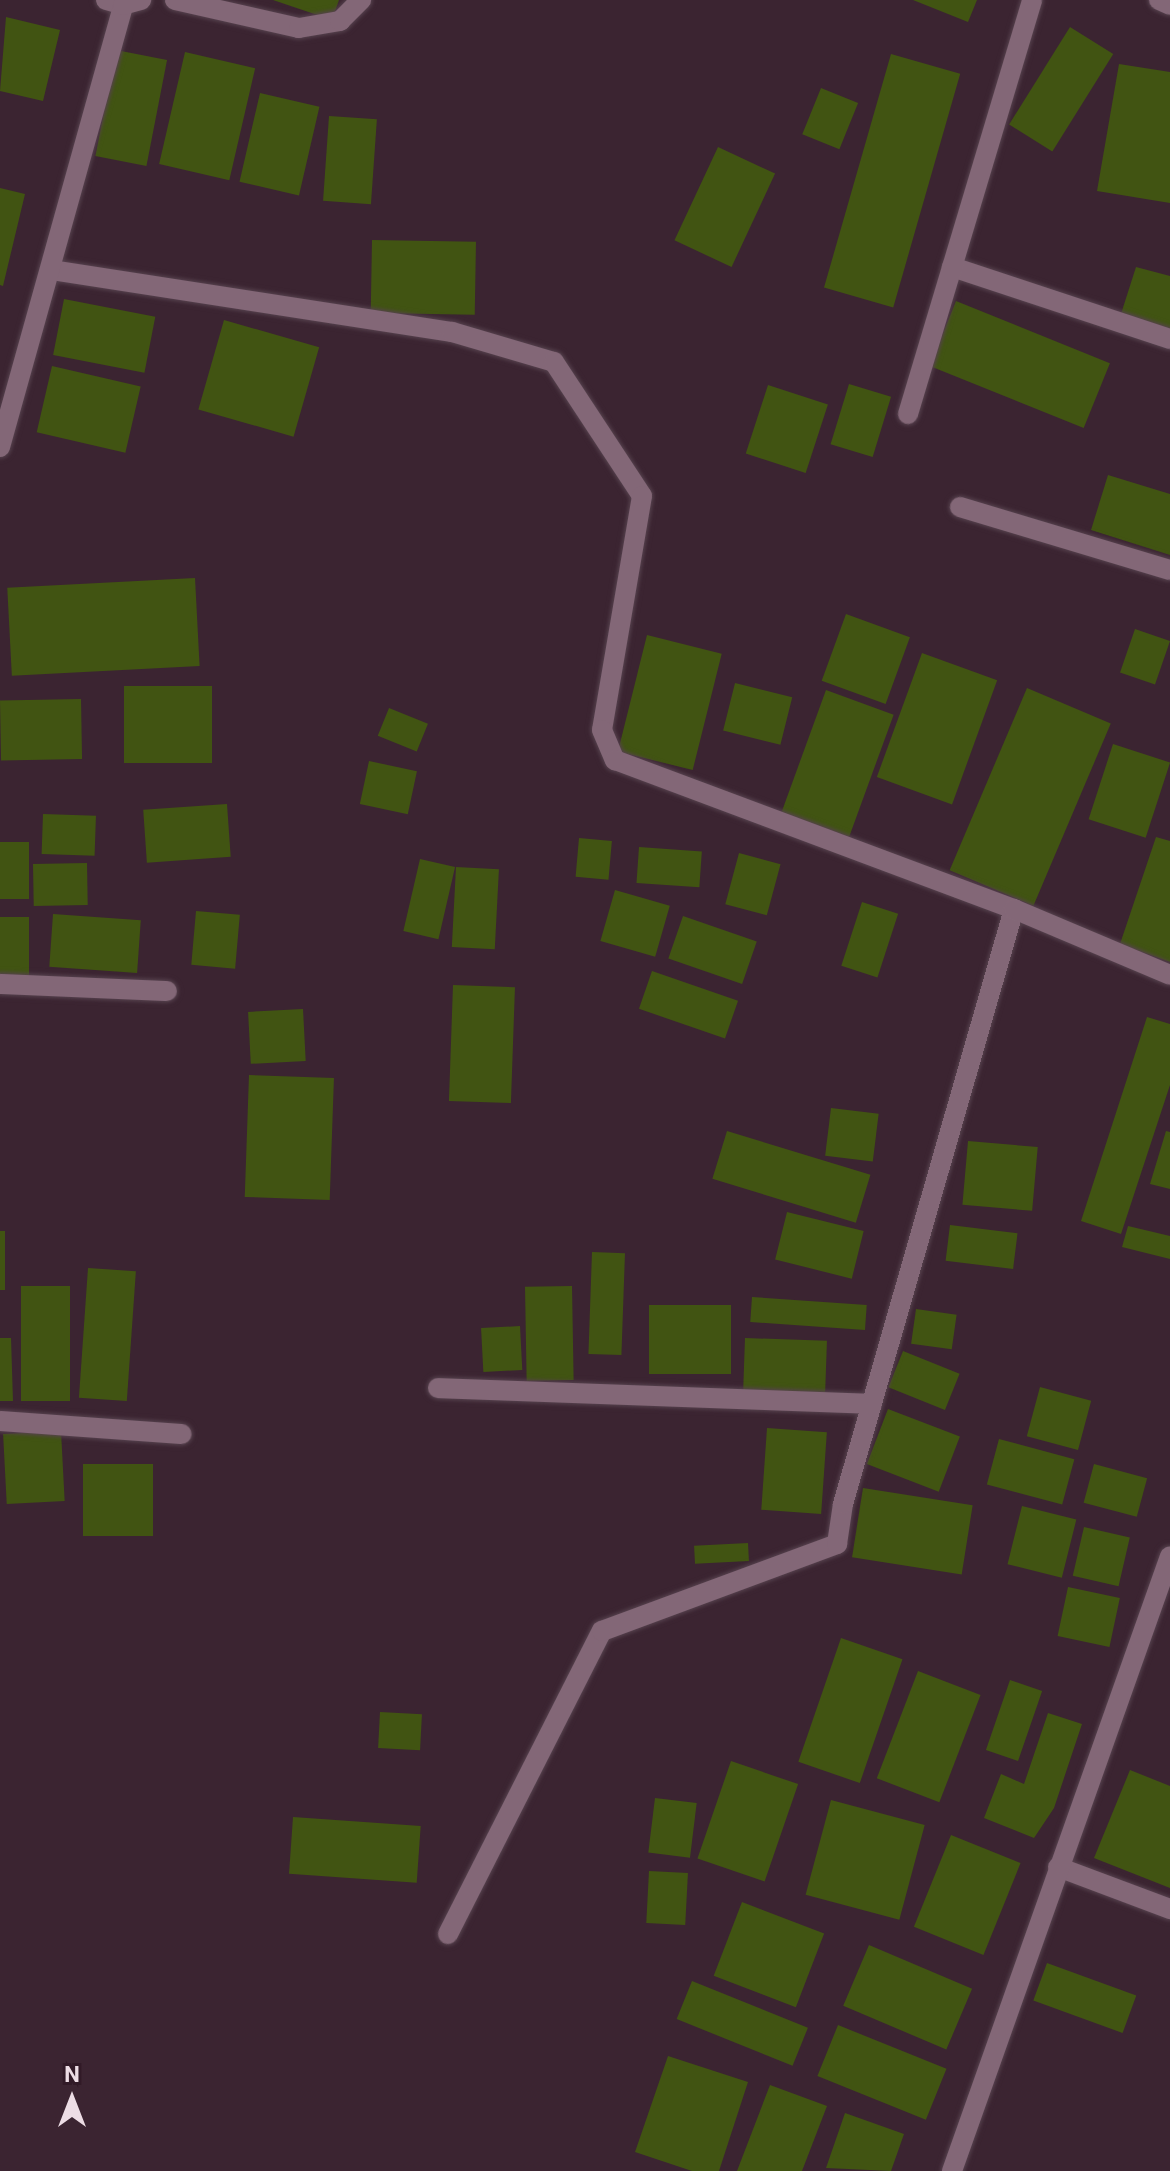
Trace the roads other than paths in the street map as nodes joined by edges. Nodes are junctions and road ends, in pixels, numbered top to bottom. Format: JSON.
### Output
{"nodes":[{"id":1,"x":175,"y":0,"type":"edge"},
{"id":2,"x":361,"y":0,"type":"edge"},
{"id":3,"x":1032,"y":0,"type":"edge"},
{"id":4,"x":1159,"y":0,"type":"edge"},
{"id":5,"x":123,"y":2,"type":"edge"},
{"id":6,"x":1170,"y":5,"type":"edge"},
{"id":7,"x":952,"y":267,"type":"junction"},
{"id":8,"x":51,"y":270,"type":"junction"},
{"id":9,"x":1170,"y":339,"type":"edge"},
{"id":10,"x":908,"y":414,"type":"dead end"},
{"id":11,"x":0,"y":447,"type":"edge"},
{"id":12,"x":960,"y":507,"type":"dead end"},
{"id":13,"x":1170,"y":570,"type":"edge"},
{"id":14,"x":1014,"y":909,"type":"junction"},
{"id":15,"x":1170,"y":975,"type":"edge"},
{"id":16,"x":0,"y":984,"type":"edge"},
{"id":17,"x":167,"y":991,"type":"dead end"},
{"id":18,"x":438,"y":1388,"type":"dead end"},
{"id":19,"x":872,"y":1404,"type":"junction"},
{"id":20,"x":0,"y":1421,"type":"edge"},
{"id":21,"x":182,"y":1434,"type":"dead end"},
{"id":22,"x":1170,"y":1556,"type":"edge"},
{"id":23,"x":1058,"y":1867,"type":"junction"},
{"id":24,"x":1170,"y":1909,"type":"edge"},
{"id":25,"x":448,"y":1934,"type":"dead end"},
{"id":26,"x":952,"y":2171,"type":"edge"}],
"edges":[{"from":1,"to":2,"type":"street"},
{"from":3,"to":7,"type":"street"},
{"from":4,"to":6,"type":"street"},
{"from":5,"to":8,"type":"street"},
{"from":7,"to":9,"type":"street"},
{"from":7,"to":10,"type":"street"},
{"from":8,"to":11,"type":"street"},
{"from":8,"to":14,"type":"street"},
{"from":12,"to":13,"type":"street"},
{"from":14,"to":15,"type":"street"},
{"from":14,"to":19,"type":"street"},
{"from":16,"to":17,"type":"street"},
{"from":18,"to":19,"type":"street"},
{"from":19,"to":25,"type":"street"},
{"from":20,"to":21,"type":"street"},
{"from":22,"to":23,"type":"street"},
{"from":23,"to":24,"type":"street"},
{"from":23,"to":26,"type":"street"}]}
